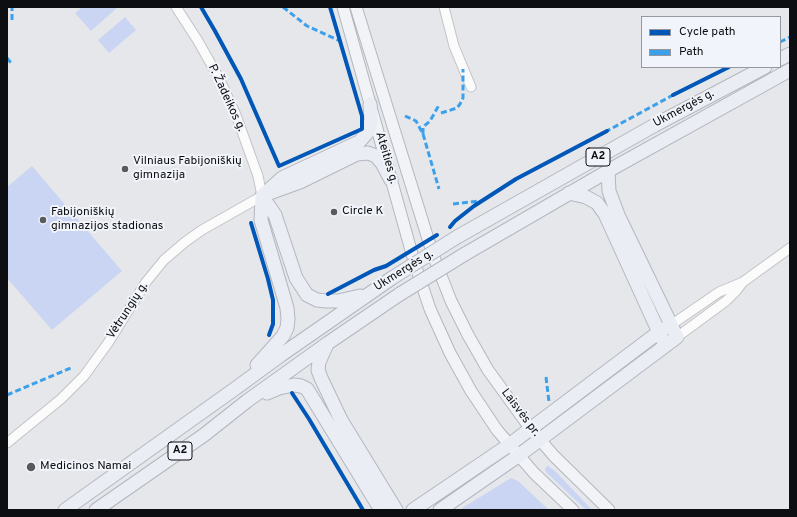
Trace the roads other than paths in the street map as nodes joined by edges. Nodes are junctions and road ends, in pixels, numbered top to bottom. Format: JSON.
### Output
{"nodes":[{"id":1,"x":176,"y":7,"type":"edge"},
{"id":2,"x":343,"y":7,"type":"edge"},
{"id":3,"x":356,"y":7,"type":"edge"},
{"id":4,"x":444,"y":7,"type":"edge"},
{"id":5,"x":790,"y":54,"type":"edge"},
{"id":6,"x":781,"y":58,"type":"edge"},
{"id":7,"x":763,"y":68,"type":"edge"},
{"id":8,"x":790,"y":70,"type":"edge"},
{"id":9,"x":471,"y":87,"type":"dead end"},
{"id":10,"x":370,"y":104,"type":"junction"},
{"id":11,"x":608,"y":171,"type":"junction"},
{"id":12,"x":391,"y":180,"type":"junction"},
{"id":13,"x":569,"y":193,"type":"junction"},
{"id":14,"x":262,"y":196,"type":"junction"},
{"id":15,"x":790,"y":248,"type":"edge"},
{"id":16,"x":743,"y":282,"type":"junction"},
{"id":17,"x":366,"y":295,"type":"junction"},
{"id":18,"x":451,"y":301,"type":"joint"},
{"id":19,"x":671,"y":325,"type":"junction"},
{"id":20,"x":659,"y":332,"type":"junction"},
{"id":21,"x":678,"y":337,"type":"junction"},
{"id":22,"x":328,"y":343,"type":"junction"},
{"id":23,"x":666,"y":346,"type":"junction"},
{"id":24,"x":241,"y":384,"type":"junction"},
{"id":25,"x":247,"y":402,"type":"junction"},
{"id":26,"x":530,"y":428,"type":"junction"},
{"id":27,"x":539,"y":440,"type":"junction"},
{"id":28,"x":7,"y":443,"type":"edge"},
{"id":29,"x":509,"y":444,"type":"junction"},
{"id":30,"x":518,"y":456,"type":"junction"},
{"id":31,"x":65,"y":510,"type":"edge"},
{"id":32,"x":96,"y":510,"type":"edge"},
{"id":33,"x":381,"y":510,"type":"edge"},
{"id":34,"x":396,"y":510,"type":"edge"},
{"id":35,"x":413,"y":510,"type":"edge"},
{"id":36,"x":440,"y":510,"type":"edge"},
{"id":37,"x":573,"y":510,"type":"edge"},
{"id":38,"x":609,"y":510,"type":"edge"}],
"edges":[{"from":1,"to":14,"type":"street","name":"P. Žadeikos g."},
{"from":2,"to":10,"type":"main road","name":"Ateities g."},
{"from":3,"to":18,"type":"main road","name":"Ateities g."},
{"from":4,"to":9,"type":"street"},
{"from":5,"to":6,"type":"highway"},
{"from":7,"to":17,"type":"highway","name":"Ukmergės g.","number":"A2","bridge":true},
{"from":8,"to":11,"type":"highway","name":"Ukmergės g.","number":"A2"},
{"from":10,"to":12,"type":"main road","name":"Ateities g."},
{"from":10,"to":14,"type":"highway"},
{"from":11,"to":13,"type":"highway","name":"Ukmergės g.","number":"A2"},
{"from":11,"to":19,"type":"highway"},
{"from":12,"to":14,"type":"highway"},
{"from":12,"to":29,"type":"main road","name":"Ateities g."},
{"from":13,"to":20,"type":"highway"},
{"from":13,"to":22,"type":"highway","name":"Ukmergės g.","number":"A2","bridge":true},
{"from":14,"to":17,"type":"highway"},
{"from":14,"to":24,"type":"highway"},
{"from":14,"to":28,"type":"street","name":"Vėtrungių g."},
{"from":15,"to":16,"type":"street"},
{"from":16,"to":19,"type":"street"},
{"from":16,"to":21,"type":"street"},
{"from":17,"to":24,"type":"highway","name":"Ukmergės g.","number":"A2"},
{"from":18,"to":26,"type":"main road","name":"Laisvės pr."},
{"from":19,"to":20,"type":"highway"},
{"from":19,"to":21,"type":"highway"},
{"from":20,"to":23,"type":"highway"},
{"from":20,"to":26,"type":"highway"},
{"from":21,"to":23,"type":"highway"},
{"from":22,"to":25,"type":"highway","name":"Ukmergės g.","number":"A2"},
{"from":22,"to":34,"type":"highway"},
{"from":23,"to":27,"type":"highway"},
{"from":24,"to":31,"type":"highway","name":"Ukmergės g.","number":"A2"},
{"from":25,"to":32,"type":"highway","name":"Ukmergės g.","number":"A2"},
{"from":25,"to":33,"type":"highway"},
{"from":26,"to":27,"type":"main road","name":"Laisvės pr."},
{"from":26,"to":29,"type":"highway"},
{"from":27,"to":30,"type":"highway"},
{"from":27,"to":38,"type":"main road","name":"Laisvės pr."},
{"from":29,"to":30,"type":"main road"},
{"from":29,"to":35,"type":"highway"},
{"from":30,"to":36,"type":"highway"},
{"from":30,"to":37,"type":"main road"}]}
